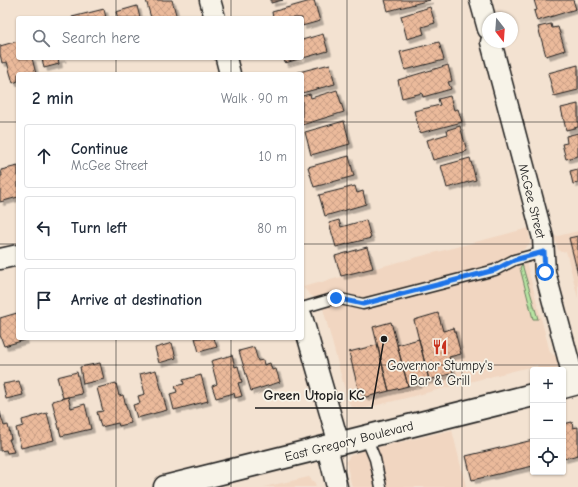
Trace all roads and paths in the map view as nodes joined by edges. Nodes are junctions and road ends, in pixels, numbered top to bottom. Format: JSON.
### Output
{"nodes":[{"id":1,"x":210,"y":0,"type":"edge"},
{"id":2,"x":480,"y":0,"type":"edge"},
{"id":3,"x":483,"y":12,"type":"edge"},
{"id":4,"x":214,"y":16,"type":"edge"},
{"id":5,"x":494,"y":48,"type":"edge"},
{"id":6,"x":226,"y":60,"type":"edge"},
{"id":7,"x":230,"y":72,"type":"edge"},
{"id":8,"x":544,"y":252,"type":"junction"},
{"id":9,"x":16,"y":255,"type":"edge"},
{"id":10,"x":0,"y":259,"type":"edge"},
{"id":11,"x":304,"y":307,"type":"edge"},
{"id":12,"x":304,"y":324,"type":"edge"},
{"id":13,"x":572,"y":385,"type":"edge"},
{"id":14,"x":530,"y":396,"type":"edge"},
{"id":15,"x":366,"y":437,"type":"junction"},
{"id":16,"x":333,"y":446,"type":"junction"},
{"id":17,"x":165,"y":487,"type":"edge"},
{"id":18,"x":337,"y":487,"type":"edge"},
{"id":19,"x":381,"y":487,"type":"edge"}],
"edges":[{"from":1,"to":4,"type":"street"},
{"from":2,"to":3,"type":"street"},
{"from":5,"to":8,"type":"street","name":"McGee Street"},
{"from":6,"to":7,"type":"street"},
{"from":8,"to":11,"type":"lane"},
{"from":8,"to":13,"type":"street","name":"McGee Street"},
{"from":9,"to":10,"type":"street"},
{"from":12,"to":16,"type":"street"},
{"from":14,"to":15,"type":"main road","name":"East Gregory Boulevard"},
{"from":15,"to":16,"type":"main road","name":"East Gregory Boulevard"},
{"from":15,"to":19,"type":"lane"},
{"from":16,"to":17,"type":"main road","name":"East Gregory Boulevard"},
{"from":16,"to":18,"type":"street"}]}
